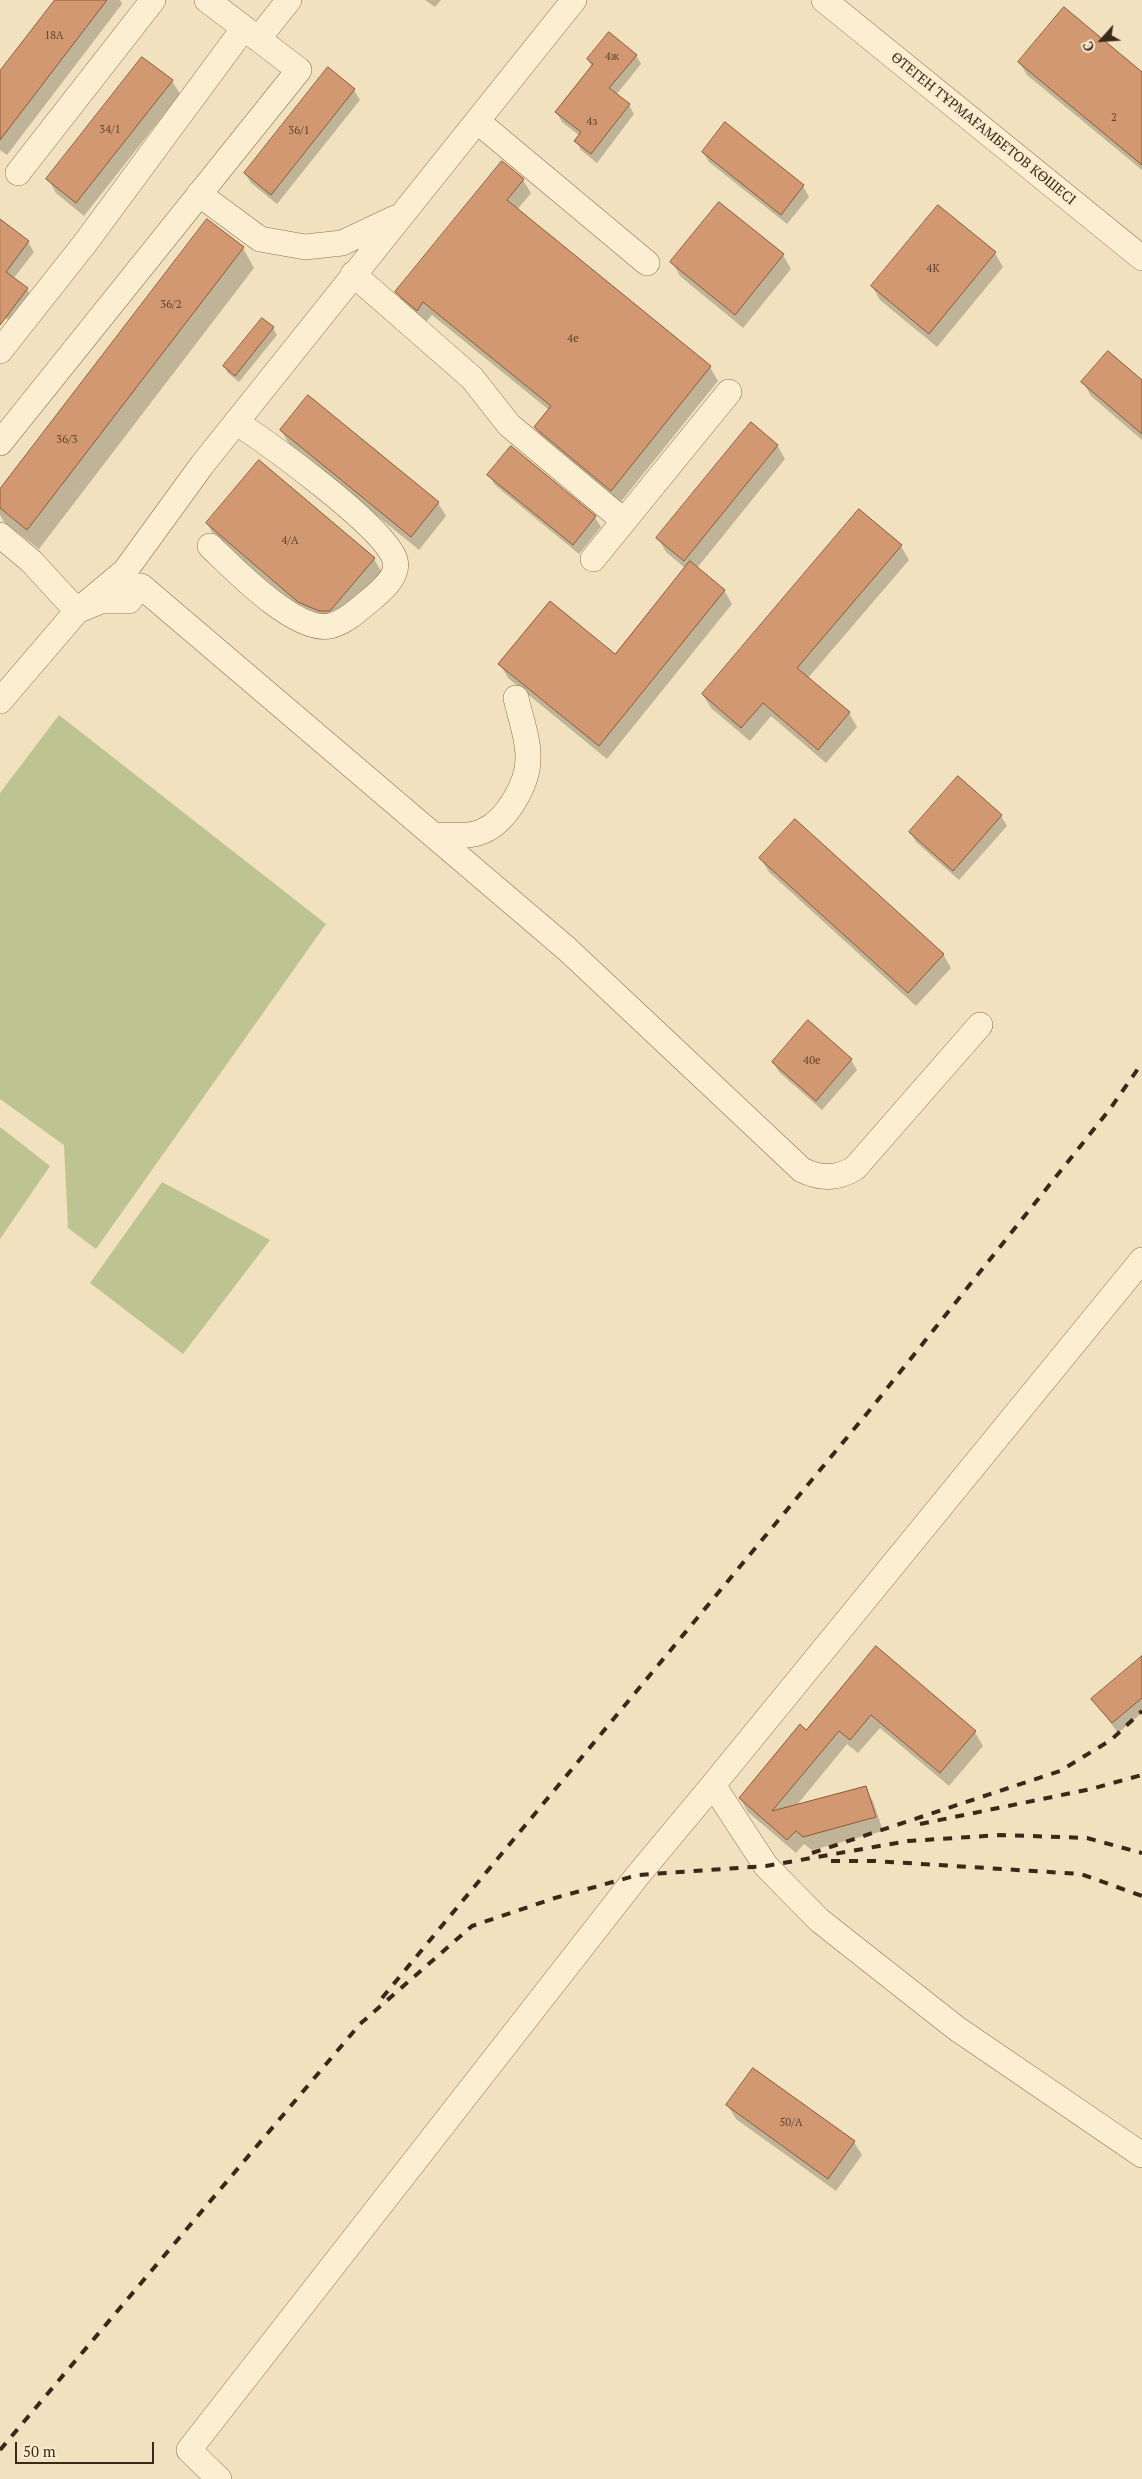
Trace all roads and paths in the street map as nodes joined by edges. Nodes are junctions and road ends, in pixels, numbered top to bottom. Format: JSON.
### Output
{"nodes":[{"id":1,"x":153,"y":0,"type":"edge"},
{"id":2,"x":207,"y":0,"type":"edge"},
{"id":3,"x":289,"y":0,"type":"edge"},
{"id":4,"x":574,"y":0,"type":"edge"},
{"id":5,"x":824,"y":0,"type":"edge"},
{"id":6,"x":251,"y":34,"type":"junction"},
{"id":7,"x":477,"y":122,"type":"junction"},
{"id":8,"x":18,"y":173,"type":"dead end"},
{"id":9,"x":200,"y":194,"type":"junction"},
{"id":10,"x":402,"y":215,"type":"junction"},
{"id":11,"x":1142,"y":258,"type":"edge"},
{"id":12,"x":647,"y":263,"type":"dead end"},
{"id":13,"x":353,"y":274,"type":"junction"},
{"id":14,"x":0,"y":351,"type":"edge"},
{"id":15,"x":729,"y":392,"type":"dead end"},
{"id":16,"x":236,"y":422,"type":"junction"},
{"id":17,"x":0,"y":443,"type":"edge"},
{"id":18,"x":624,"y":521,"type":"junction"},
{"id":19,"x":0,"y":535,"type":"edge"},
{"id":20,"x":210,"y":546,"type":"dead end"},
{"id":21,"x":593,"y":558,"type":"dead end"},
{"id":22,"x":133,"y":579,"type":"junction"},
{"id":23,"x":77,"y":611,"type":"junction"},
{"id":24,"x":516,"y":698,"type":"dead end"},
{"id":25,"x":0,"y":701,"type":"edge"},
{"id":26,"x":434,"y":835,"type":"junction"},
{"id":27,"x":980,"y":1025,"type":"dead end"},
{"id":28,"x":1142,"y":1260,"type":"edge"},
{"id":29,"x":712,"y":1785,"type":"junction"},
{"id":30,"x":1142,"y":2155,"type":"edge"},
{"id":31,"x":219,"y":2479,"type":"edge"}],
"edges":[{"from":1,"to":8,"type":"street"},
{"from":2,"to":6,"type":"street"},
{"from":3,"to":6,"type":"street"},
{"from":4,"to":7,"type":"street"},
{"from":5,"to":11,"type":"street","name":"ӨТЕГЕН ТҰРМАҒАМБЕТОВ КӨШЕСІ"},
{"from":6,"to":9,"type":"street"},
{"from":6,"to":14,"type":"street"},
{"from":7,"to":10,"type":"street"},
{"from":7,"to":12,"type":"street"},
{"from":9,"to":10,"type":"street"},
{"from":9,"to":17,"type":"street"},
{"from":10,"to":13,"type":"street"},
{"from":13,"to":16,"type":"street"},
{"from":13,"to":18,"type":"street"},
{"from":15,"to":18,"type":"street"},
{"from":16,"to":20,"type":"street"},
{"from":16,"to":22,"type":"street"},
{"from":18,"to":21,"type":"street"},
{"from":19,"to":23,"type":"street"},
{"from":22,"to":23,"type":"street"},
{"from":22,"to":26,"type":"street"},
{"from":23,"to":25,"type":"street"},
{"from":24,"to":26,"type":"street"},
{"from":26,"to":27,"type":"street"},
{"from":28,"to":29,"type":"street"},
{"from":29,"to":30,"type":"street"},
{"from":29,"to":31,"type":"street"}]}
